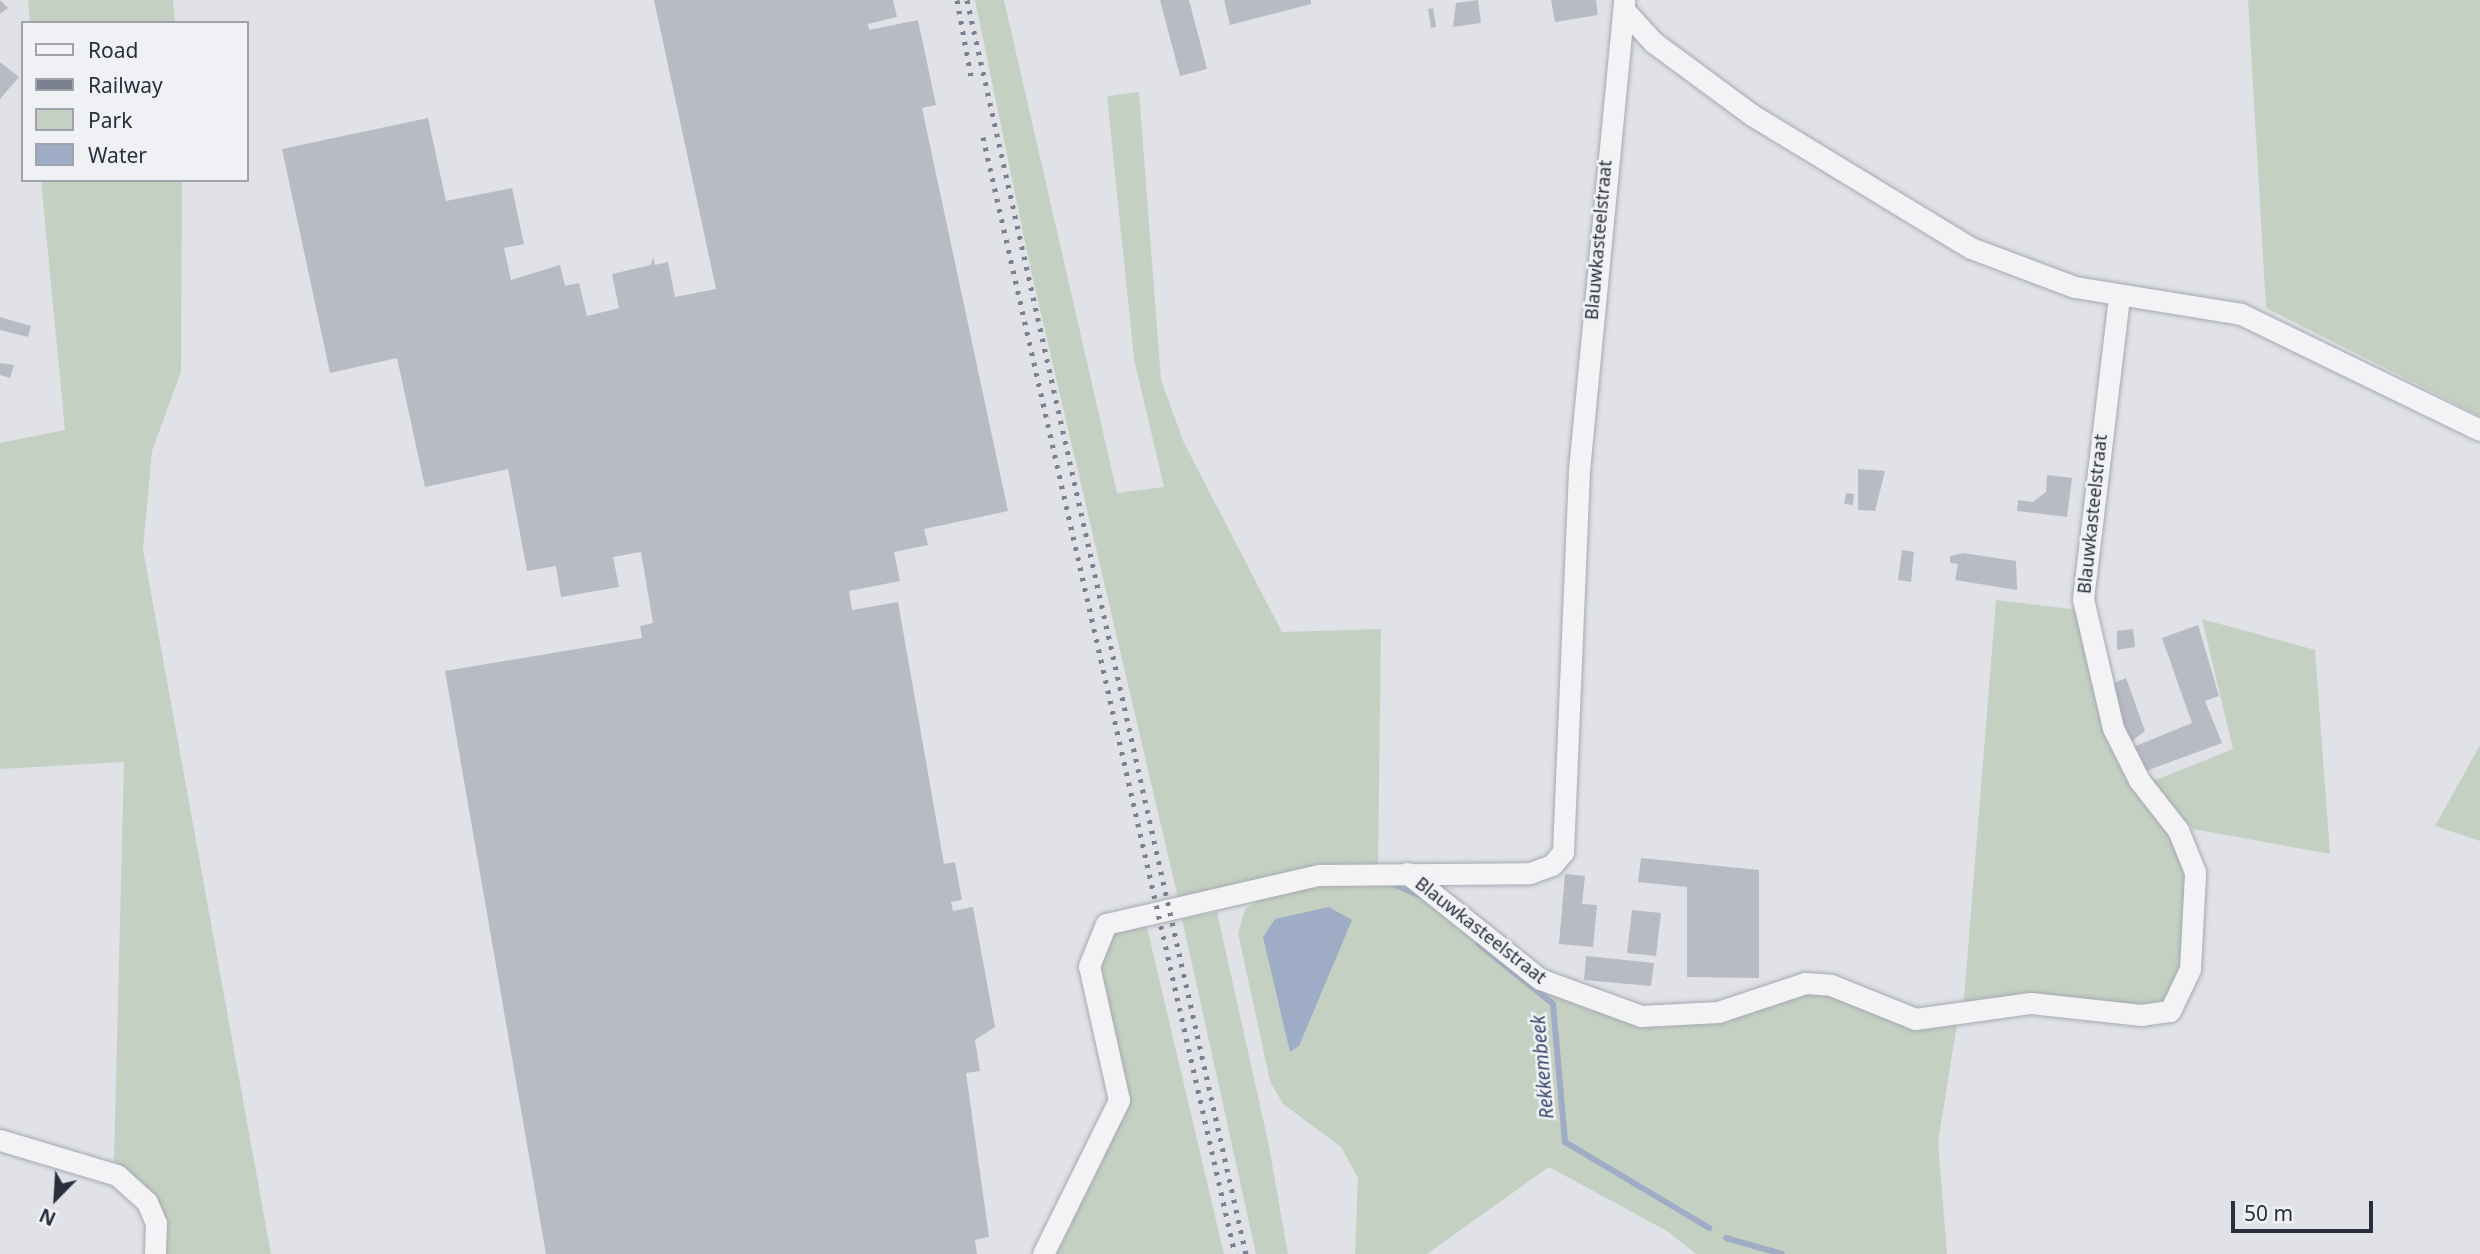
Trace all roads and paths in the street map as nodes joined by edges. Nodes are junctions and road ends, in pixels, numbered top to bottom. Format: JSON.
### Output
{"nodes":[{"id":1,"x":1625,"y":5,"type":"edge"},
{"id":2,"x":2119,"y":297,"type":"junction"},
{"id":3,"x":2480,"y":430,"type":"edge"},
{"id":4,"x":1407,"y":873,"type":"junction"},
{"id":5,"x":0,"y":1140,"type":"edge"},
{"id":6,"x":155,"y":1254,"type":"edge"},
{"id":7,"x":1044,"y":1254,"type":"edge"}],
"edges":[{"from":1,"to":2,"type":"street","name":"Blauwkasteelstraat"},
{"from":1,"to":4,"type":"street","name":"Blauwkasteelstraat"},
{"from":2,"to":3,"type":"street","name":"Blauwkasteelstraat"},
{"from":2,"to":4,"type":"street","name":"Blauwkasteelstraat"},
{"from":4,"to":7,"type":"street","name":"Blauwkasteelstraat"},
{"from":5,"to":6,"type":"street"}]}
